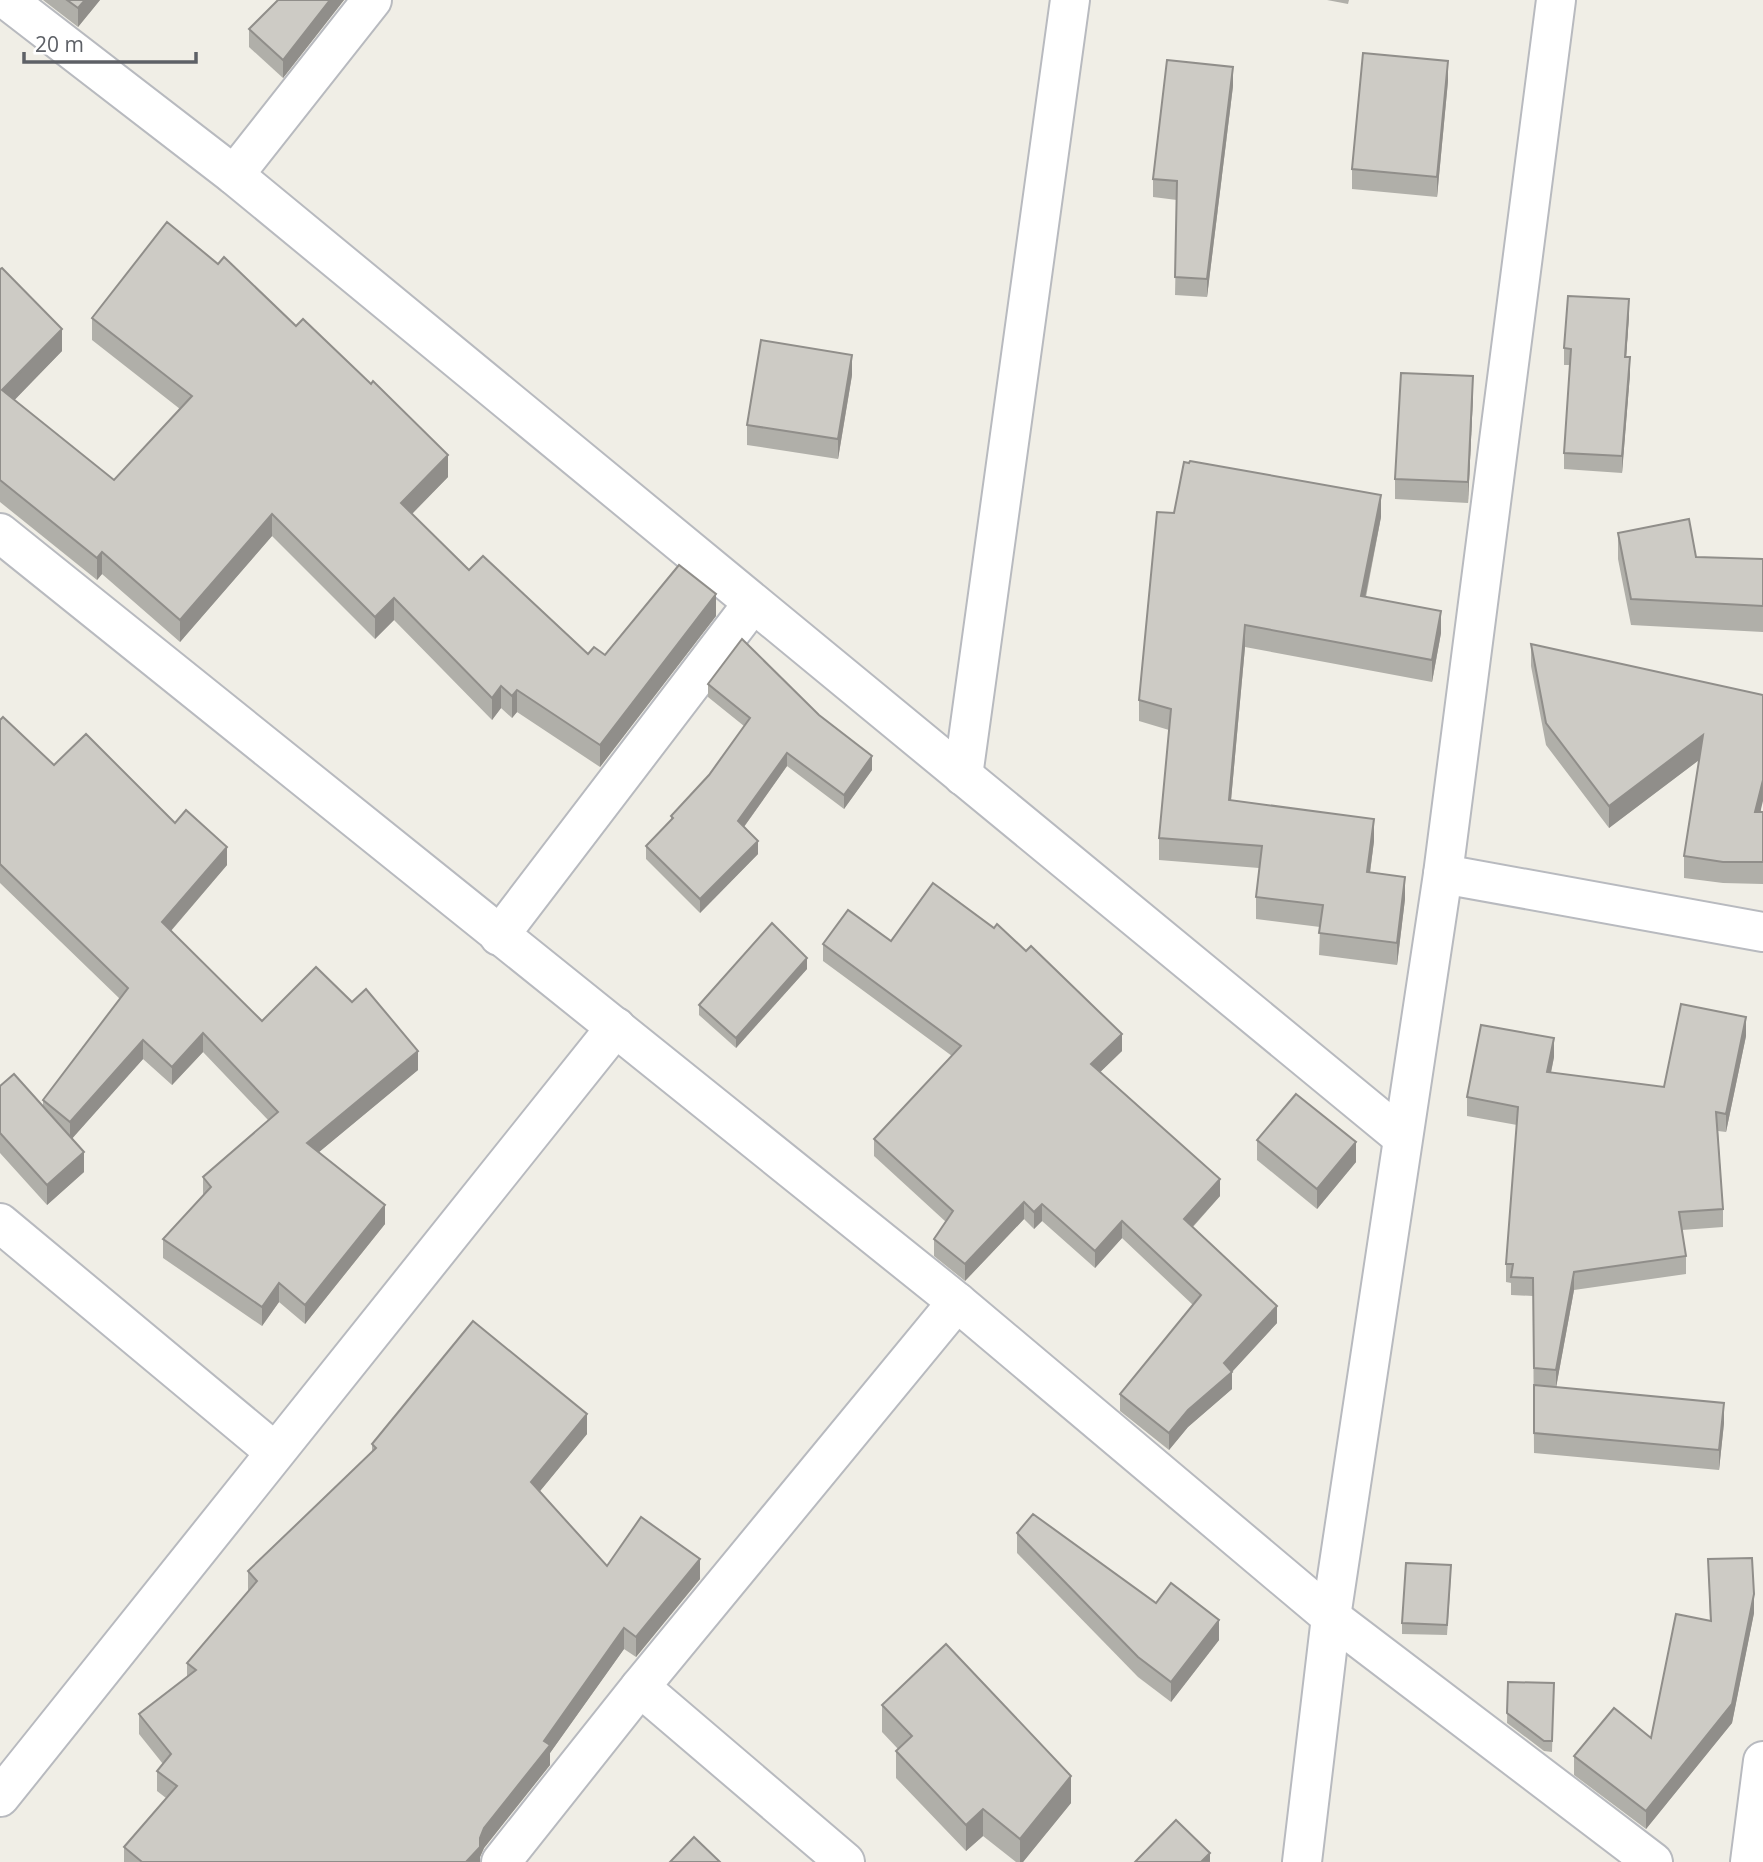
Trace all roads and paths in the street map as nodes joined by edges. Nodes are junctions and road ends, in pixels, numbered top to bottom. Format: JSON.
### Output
{"nodes":[{"id":1,"x":7,"y":0,"type":"edge"},
{"id":2,"x":372,"y":0,"type":"edge"},
{"id":3,"x":1070,"y":0,"type":"edge"},
{"id":4,"x":1545,"y":7,"type":"edge"},
{"id":5,"x":234,"y":175,"type":"junction"},
{"id":6,"x":0,"y":533,"type":"edge"},
{"id":7,"x":753,"y":603,"type":"junction"},
{"id":8,"x":963,"y":776,"type":"junction"},
{"id":9,"x":1443,"y":874,"type":"junction"},
{"id":10,"x":1763,"y":932,"type":"edge"},
{"id":11,"x":499,"y":936,"type":"junction"},
{"id":12,"x":616,"y":1027,"type":"junction"},
{"id":13,"x":1402,"y":1137,"type":"junction"},
{"id":14,"x":0,"y":1223,"type":"edge"},
{"id":15,"x":957,"y":1302,"type":"junction"},
{"id":16,"x":275,"y":1452,"type":"junction"},
{"id":17,"x":1331,"y":1617,"type":"junction"},
{"id":18,"x":640,"y":1687,"type":"junction"},
{"id":19,"x":1763,"y":1761,"type":"edge"},
{"id":20,"x":0,"y":1797,"type":"edge"},
{"id":21,"x":501,"y":1862,"type":"edge"},
{"id":22,"x":845,"y":1862,"type":"edge"},
{"id":23,"x":1302,"y":1862,"type":"edge"},
{"id":24,"x":1653,"y":1862,"type":"edge"},
{"id":25,"x":1750,"y":1862,"type":"edge"}],
"edges":[{"from":1,"to":5,"type":"street"},
{"from":2,"to":5,"type":"street"},
{"from":3,"to":8,"type":"street"},
{"from":4,"to":9,"type":"street"},
{"from":5,"to":7,"type":"street"},
{"from":6,"to":11,"type":"street"},
{"from":7,"to":8,"type":"street"},
{"from":7,"to":11,"type":"street"},
{"from":8,"to":13,"type":"street"},
{"from":9,"to":10,"type":"street"},
{"from":9,"to":13,"type":"street"},
{"from":11,"to":12,"type":"street"},
{"from":12,"to":15,"type":"street"},
{"from":12,"to":16,"type":"street"},
{"from":13,"to":17,"type":"street"},
{"from":14,"to":16,"type":"street"},
{"from":15,"to":17,"type":"street"},
{"from":15,"to":18,"type":"street"},
{"from":16,"to":20,"type":"street"},
{"from":17,"to":23,"type":"street"},
{"from":17,"to":24,"type":"street"},
{"from":18,"to":21,"type":"street"},
{"from":18,"to":22,"type":"street"},
{"from":19,"to":25,"type":"street"}]}
